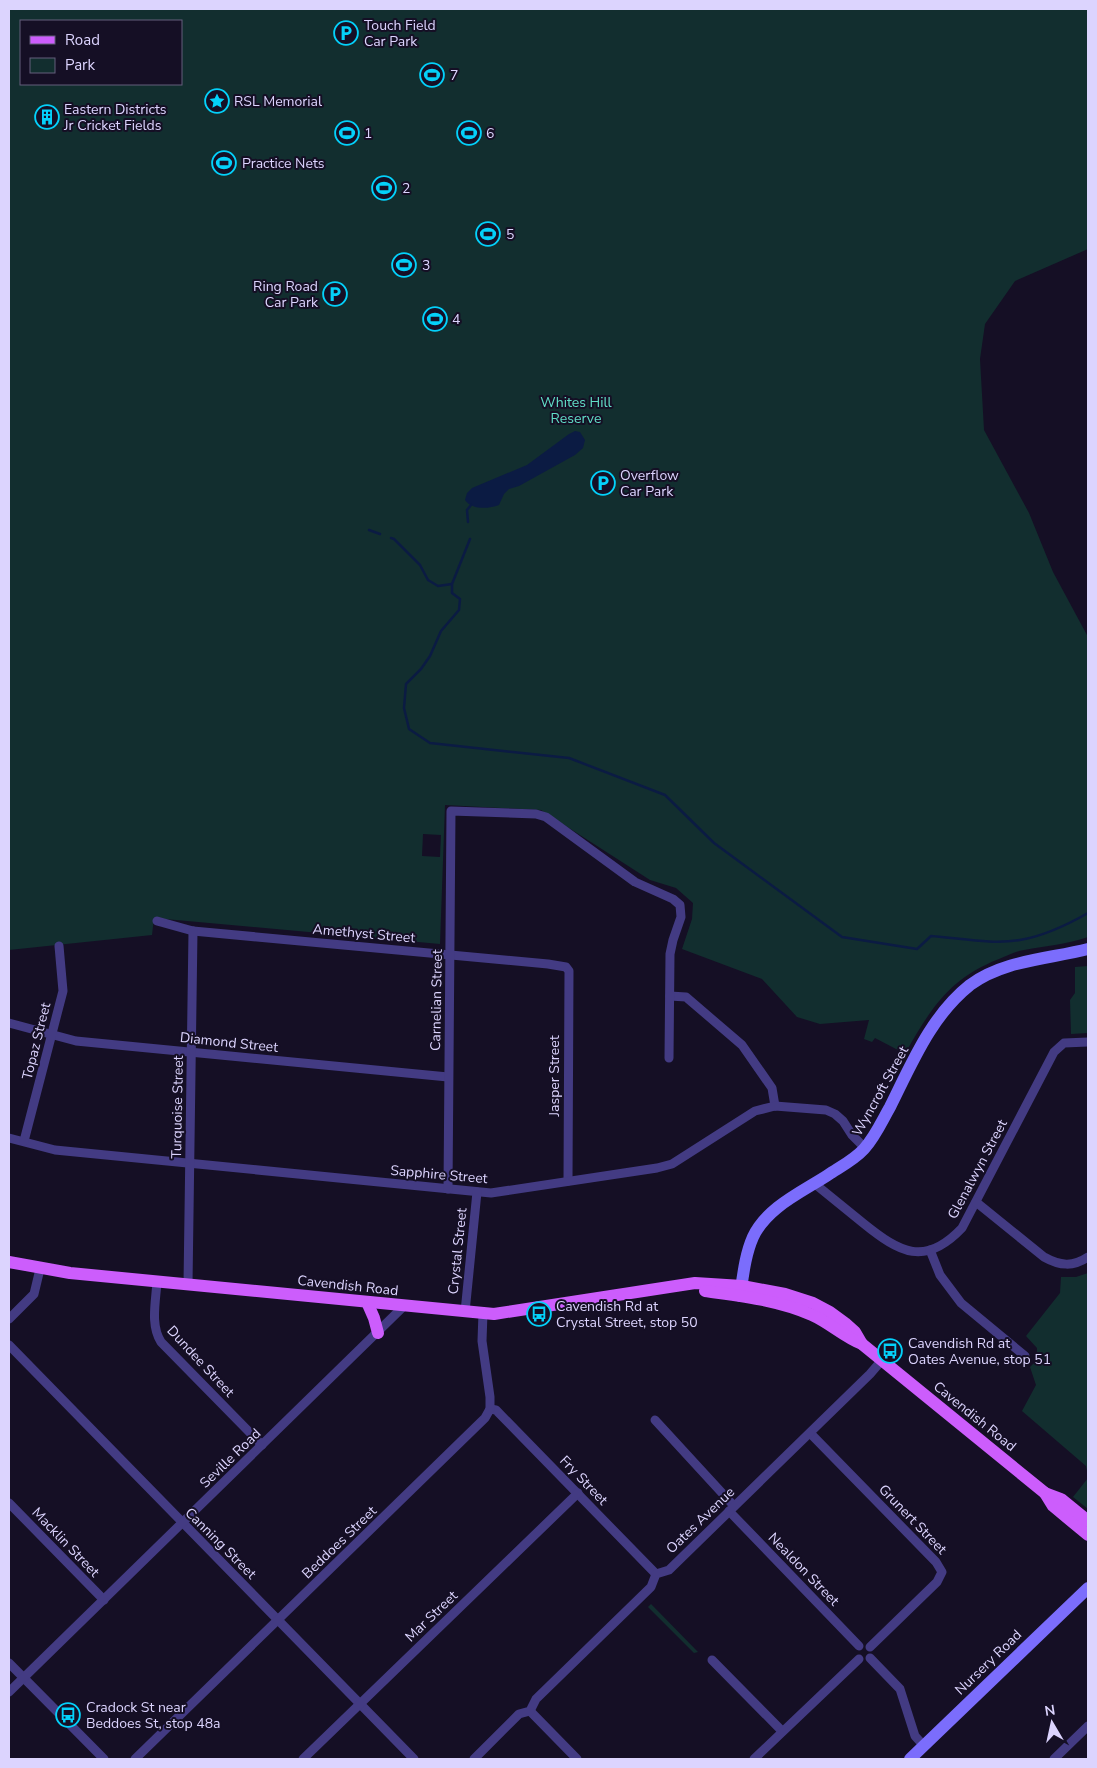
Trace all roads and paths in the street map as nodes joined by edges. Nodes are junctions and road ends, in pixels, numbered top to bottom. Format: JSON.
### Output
{"nodes":[{"id":1,"x":156,"y":921,"type":"dead end"},
{"id":2,"x":193,"y":931,"type":"junction"},
{"id":3,"x":59,"y":946,"type":"dead end"},
{"id":4,"x":1088,"y":949,"type":"edge"},
{"id":5,"x":450,"y":955,"type":"junction"},
{"id":6,"x":569,"y":971,"type":"joint"},
{"id":7,"x":670,"y":996,"type":"junction"},
{"id":8,"x":9,"y":1022,"type":"edge"},
{"id":9,"x":51,"y":1034,"type":"junction"},
{"id":10,"x":1088,"y":1042,"type":"edge"},
{"id":11,"x":191,"y":1052,"type":"junction"},
{"id":12,"x":668,"y":1058,"type":"dead end"},
{"id":13,"x":448,"y":1077,"type":"junction"},
{"id":14,"x":775,"y":1106,"type":"junction"},
{"id":15,"x":9,"y":1138,"type":"edge"},
{"id":16,"x":24,"y":1141,"type":"junction"},
{"id":17,"x":865,"y":1148,"type":"junction"},
{"id":18,"x":190,"y":1163,"type":"junction"},
{"id":19,"x":568,"y":1181,"type":"junction"},
{"id":20,"x":815,"y":1184,"type":"junction"},
{"id":21,"x":448,"y":1189,"type":"junction"},
{"id":22,"x":477,"y":1192,"type":"junction"},
{"id":23,"x":976,"y":1202,"type":"junction"},
{"id":24,"x":930,"y":1250,"type":"junction"},
{"id":25,"x":1088,"y":1257,"type":"edge"},
{"id":26,"x":9,"y":1262,"type":"edge"},
{"id":27,"x":40,"y":1269,"type":"junction"},
{"id":28,"x":157,"y":1281,"type":"junction"},
{"id":29,"x":188,"y":1284,"type":"junction"},
{"id":30,"x":741,"y":1291,"type":"junction"},
{"id":31,"x":367,"y":1302,"type":"junction"},
{"id":32,"x":405,"y":1305,"type":"junction"},
{"id":33,"x":465,"y":1312,"type":"junction"},
{"id":34,"x":483,"y":1313,"type":"junction"},
{"id":35,"x":9,"y":1319,"type":"edge"},
{"id":36,"x":378,"y":1333,"type":"junction"},
{"id":37,"x":9,"y":1345,"type":"edge"},
{"id":38,"x":1025,"y":1356,"type":"dead end"},
{"id":39,"x":882,"y":1360,"type":"junction"},
{"id":40,"x":490,"y":1409,"type":"junction"},
{"id":41,"x":654,"y":1420,"type":"dead end"},
{"id":42,"x":810,"y":1433,"type":"junction"},
{"id":43,"x":262,"y":1445,"type":"junction"},
{"id":44,"x":578,"y":1493,"type":"junction"},
{"id":45,"x":1045,"y":1493,"type":"junction"},
{"id":46,"x":9,"y":1503,"type":"edge"},
{"id":47,"x":732,"y":1509,"type":"junction"},
{"id":48,"x":1088,"y":1520,"type":"edge"},
{"id":49,"x":183,"y":1523,"type":"junction"},
{"id":50,"x":1088,"y":1535,"type":"edge"},
{"id":51,"x":656,"y":1574,"type":"junction"},
{"id":52,"x":1088,"y":1588,"type":"edge"},
{"id":53,"x":104,"y":1600,"type":"junction"},
{"id":54,"x":278,"y":1620,"type":"junction"},
{"id":55,"x":859,"y":1646,"type":"junction"},
{"id":56,"x":870,"y":1647,"type":"junction"},
{"id":57,"x":870,"y":1658,"type":"junction"},
{"id":58,"x":859,"y":1659,"type":"junction"},
{"id":59,"x":712,"y":1660,"type":"dead end"},
{"id":60,"x":9,"y":1663,"type":"edge"},
{"id":61,"x":24,"y":1678,"type":"junction"},
{"id":62,"x":9,"y":1692,"type":"edge"},
{"id":63,"x":360,"y":1704,"type":"junction"},
{"id":64,"x":530,"y":1711,"type":"junction"},
{"id":65,"x":1088,"y":1726,"type":"edge"},
{"id":66,"x":782,"y":1731,"type":"junction"},
{"id":67,"x":924,"y":1746,"type":"junction"},
{"id":68,"x":104,"y":1759,"type":"edge"},
{"id":69,"x":135,"y":1759,"type":"edge"},
{"id":70,"x":304,"y":1759,"type":"edge"},
{"id":71,"x":414,"y":1759,"type":"edge"},
{"id":72,"x":474,"y":1759,"type":"edge"},
{"id":73,"x":577,"y":1759,"type":"edge"},
{"id":74,"x":754,"y":1759,"type":"edge"},
{"id":75,"x":910,"y":1759,"type":"edge"},
{"id":76,"x":1054,"y":1759,"type":"edge"}],
"edges":[{"from":1,"to":2,"type":"street","name":"Amethyst Street"},
{"from":2,"to":5,"type":"street","name":"Amethyst Street"},
{"from":2,"to":11,"type":"street","name":"Turquoise Street"},
{"from":3,"to":9,"type":"street","name":"Topaz Street"},
{"from":4,"to":17,"type":"street","name":"Wyncroft Street"},
{"from":5,"to":6,"type":"street","name":"Amethyst Street"},
{"from":5,"to":7,"type":"street","name":"Carnelian Street"},
{"from":5,"to":13,"type":"street","name":"Carnelian Street"},
{"from":6,"to":19,"type":"street","name":"Jasper Street"},
{"from":7,"to":12,"type":"street"},
{"from":7,"to":14,"type":"street"},
{"from":8,"to":9,"type":"street","name":"Diamond Street"},
{"from":9,"to":11,"type":"street","name":"Diamond Street"},
{"from":9,"to":16,"type":"street","name":"Topaz Street"},
{"from":10,"to":23,"type":"street","name":"Glenalwyn Street"},
{"from":11,"to":13,"type":"street","name":"Diamond Street"},
{"from":11,"to":18,"type":"street","name":"Turquoise Street"},
{"from":13,"to":21,"type":"street","name":"Carnelian Street"},
{"from":14,"to":17,"type":"street","name":"Sapphire Street"},
{"from":14,"to":19,"type":"street","name":"Sapphire Street"},
{"from":15,"to":16,"type":"street","name":"Sapphire Street"},
{"from":16,"to":18,"type":"street","name":"Sapphire Street"},
{"from":17,"to":20,"type":"street","name":"Wyncroft Street"},
{"from":18,"to":21,"type":"street","name":"Sapphire Street"},
{"from":18,"to":29,"type":"street","name":"Turquoise Street"},
{"from":19,"to":22,"type":"street","name":"Sapphire Street"},
{"from":20,"to":24,"type":"street","name":"Glenalwyn Street"},
{"from":20,"to":30,"type":"street","name":"Wyncroft Street"},
{"from":21,"to":22,"type":"street","name":"Sapphire Street"},
{"from":22,"to":33,"type":"street","name":"Crystal Street"},
{"from":23,"to":24,"type":"street","name":"Glenalwyn Street"},
{"from":23,"to":25,"type":"street"},
{"from":24,"to":38,"type":"street"},
{"from":26,"to":27,"type":"main road","name":"Cavendish Road"},
{"from":27,"to":28,"type":"main road","name":"Cavendish Road"},
{"from":27,"to":35,"type":"street"},
{"from":28,"to":29,"type":"main road","name":"Cavendish Road"},
{"from":28,"to":43,"type":"street","name":"Dundee Street"},
{"from":29,"to":31,"type":"main road","name":"Cavendish Road"},
{"from":30,"to":34,"type":"main road","name":"Cavendish Road"},
{"from":30,"to":39,"type":"main road","name":"Cavendish Road"},
{"from":31,"to":32,"type":"main road","name":"Cavendish Road"},
{"from":31,"to":36,"type":"main road"},
{"from":32,"to":33,"type":"main road","name":"Cavendish Road"},
{"from":32,"to":36,"type":"street","name":"Seville Road"},
{"from":33,"to":34,"type":"main road","name":"Cavendish Road"},
{"from":34,"to":40,"type":"street"},
{"from":36,"to":43,"type":"street","name":"Seville Road"},
{"from":37,"to":49,"type":"street","name":"Canning Street"},
{"from":39,"to":42,"type":"street","name":"Oates Avenue"},
{"from":39,"to":45,"type":"main road","name":"Cavendish Road"},
{"from":40,"to":44,"type":"street","name":"Fry Street"},
{"from":40,"to":54,"type":"street","name":"Beddoes Street"},
{"from":41,"to":47,"type":"street","name":"Nealdon Street"},
{"from":42,"to":47,"type":"street","name":"Oates Avenue"},
{"from":42,"to":56,"type":"street","name":"Grunert Street"},
{"from":43,"to":49,"type":"street","name":"Seville Road"},
{"from":44,"to":51,"type":"street","name":"Fry Street"},
{"from":44,"to":63,"type":"street","name":"Mar Street"},
{"from":45,"to":48,"type":"main road","name":"Cavendish Road"},
{"from":45,"to":50,"type":"main road","name":"Cavendish Road"},
{"from":46,"to":53,"type":"street","name":"Macklin Street"},
{"from":47,"to":51,"type":"street","name":"Oates Avenue"},
{"from":47,"to":55,"type":"street","name":"Nealdon Street"},
{"from":49,"to":53,"type":"street","name":"Seville Road"},
{"from":49,"to":54,"type":"street","name":"Canning Street"},
{"from":51,"to":64,"type":"street","name":"Oates Avenue"},
{"from":52,"to":67,"type":"street","name":"Nursery Road"},
{"from":53,"to":61,"type":"street","name":"Seville Road"},
{"from":54,"to":63,"type":"street","name":"Canning Street"},
{"from":54,"to":69,"type":"street","name":"Beddoes Street"},
{"from":55,"to":56,"type":"street"},
{"from":55,"to":58,"type":"street"},
{"from":56,"to":57,"type":"street"},
{"from":57,"to":58,"type":"street"},
{"from":57,"to":67,"type":"street"},
{"from":58,"to":66,"type":"street"},
{"from":59,"to":66,"type":"street"},
{"from":60,"to":61,"type":"street"},
{"from":61,"to":62,"type":"street","name":"Seville Road"},
{"from":61,"to":68,"type":"street"},
{"from":63,"to":70,"type":"street","name":"Mar Street"},
{"from":63,"to":71,"type":"street","name":"Canning Street"},
{"from":64,"to":72,"type":"street","name":"Oates Avenue"},
{"from":64,"to":73,"type":"street"},
{"from":65,"to":76,"type":"street"},
{"from":66,"to":74,"type":"street"},
{"from":67,"to":75,"type":"street","name":"Nursery Road"}]}
